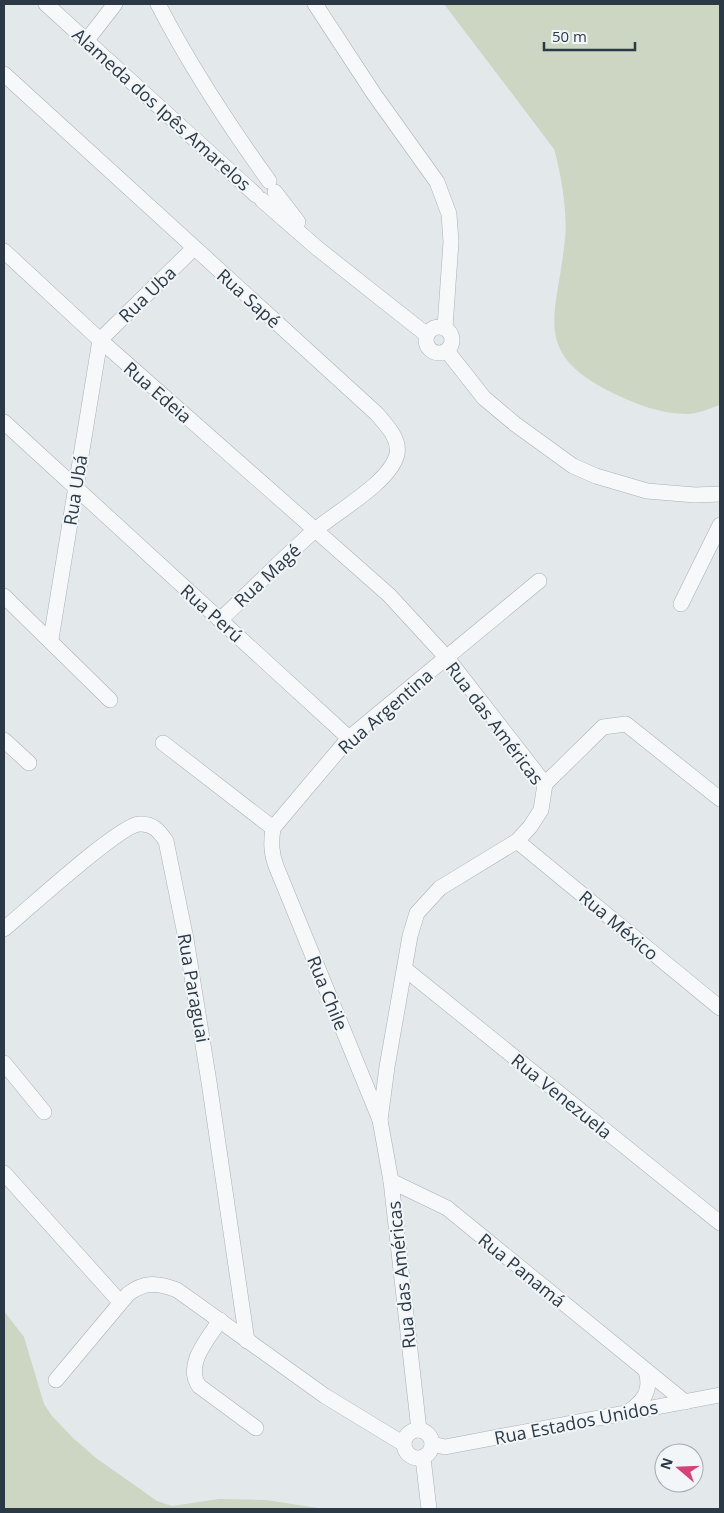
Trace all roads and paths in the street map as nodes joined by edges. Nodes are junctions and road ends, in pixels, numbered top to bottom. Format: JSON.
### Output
{"nodes":[{"id":1,"x":46,"y":4,"type":"edge"},
{"id":2,"x":115,"y":4,"type":"edge"},
{"id":3,"x":158,"y":4,"type":"edge"},
{"id":4,"x":315,"y":4,"type":"edge"},
{"id":5,"x":87,"y":40,"type":"junction"},
{"id":6,"x":4,"y":74,"type":"edge"},
{"id":7,"x":266,"y":192,"type":"junction"},
{"id":8,"x":194,"y":248,"type":"junction"},
{"id":9,"x":4,"y":251,"type":"edge"},
{"id":10,"x":445,"y":327,"type":"junction"},
{"id":11,"x":426,"y":335,"type":"junction"},
{"id":12,"x":100,"y":340,"type":"junction"},
{"id":13,"x":447,"y":351,"type":"junction"},
{"id":14,"x":4,"y":422,"type":"edge"},
{"id":15,"x":75,"y":487,"type":"junction"},
{"id":16,"x":720,"y":494,"type":"edge"},
{"id":17,"x":720,"y":525,"type":"edge"},
{"id":18,"x":315,"y":530,"type":"junction"},
{"id":19,"x":539,"y":581,"type":"dead end"},
{"id":20,"x":4,"y":596,"type":"edge"},
{"id":21,"x":681,"y":604,"type":"dead end"},
{"id":22,"x":220,"y":620,"type":"junction"},
{"id":23,"x":51,"y":640,"type":"junction"},
{"id":24,"x":447,"y":658,"type":"junction"},
{"id":25,"x":110,"y":700,"type":"dead end"},
{"id":26,"x":349,"y":738,"type":"junction"},
{"id":27,"x":4,"y":740,"type":"edge"},
{"id":28,"x":163,"y":743,"type":"dead end"},
{"id":29,"x":29,"y":763,"type":"dead end"},
{"id":30,"x":545,"y":784,"type":"junction"},
{"id":31,"x":720,"y":799,"type":"edge"},
{"id":32,"x":273,"y":828,"type":"junction"},
{"id":33,"x":517,"y":841,"type":"junction"},
{"id":34,"x":4,"y":930,"type":"edge"},
{"id":35,"x":405,"y":969,"type":"junction"},
{"id":36,"x":720,"y":1008,"type":"edge"},
{"id":37,"x":4,"y":1063,"type":"edge"},
{"id":38,"x":44,"y":1112,"type":"dead end"},
{"id":39,"x":380,"y":1120,"type":"junction"},
{"id":40,"x":4,"y":1173,"type":"edge"},
{"id":41,"x":390,"y":1181,"type":"junction"},
{"id":42,"x":720,"y":1223,"type":"edge"},
{"id":43,"x":120,"y":1302,"type":"junction"},
{"id":44,"x":220,"y":1320,"type":"junction"},
{"id":45,"x":247,"y":1341,"type":"junction"},
{"id":46,"x":646,"y":1371,"type":"junction"},
{"id":47,"x":56,"y":1380,"type":"dead end"},
{"id":48,"x":720,"y":1395,"type":"edge"},
{"id":49,"x":685,"y":1402,"type":"junction"},
{"id":50,"x":627,"y":1413,"type":"junction"},
{"id":51,"x":256,"y":1428,"type":"dead end"},
{"id":52,"x":418,"y":1430,"type":"junction"},
{"id":53,"x":404,"y":1444,"type":"junction"},
{"id":54,"x":432,"y":1444,"type":"junction"},
{"id":55,"x":423,"y":1458,"type":"junction"},
{"id":56,"x":429,"y":1509,"type":"edge"}],
"edges":[{"from":1,"to":5,"type":"street","name":"Alameda dos Ipês Amarelos"},
{"from":2,"to":5,"type":"street"},
{"from":3,"to":7,"type":"street"},
{"from":4,"to":10,"type":"street"},
{"from":5,"to":7,"type":"street","name":"Alameda dos Ipês Amarelos"},
{"from":6,"to":8,"type":"street","name":"Rua Sapé"},
{"from":7,"to":11,"type":"street"},
{"from":8,"to":12,"type":"street","name":"Rua Uba"},
{"from":8,"to":18,"type":"street","name":"Rua Sapé"},
{"from":9,"to":12,"type":"street","name":"Rua Edeia"},
{"from":10,"to":11,"type":"street"},
{"from":10,"to":13,"type":"street"},
{"from":11,"to":13,"type":"street"},
{"from":12,"to":15,"type":"street","name":"Rua Ubá"},
{"from":12,"to":18,"type":"street","name":"Rua Edeia"},
{"from":13,"to":16,"type":"street"},
{"from":14,"to":15,"type":"street","name":"Rua Perú"},
{"from":15,"to":22,"type":"street","name":"Rua Perú"},
{"from":15,"to":23,"type":"street","name":"Rua Ubá"},
{"from":17,"to":21,"type":"street"},
{"from":18,"to":22,"type":"street","name":"Rua Magé"},
{"from":18,"to":24,"type":"street","name":"Rua das Américas"},
{"from":19,"to":24,"type":"street","name":"Rua Argentina"},
{"from":20,"to":23,"type":"street"},
{"from":22,"to":26,"type":"street","name":"Rua Perú"},
{"from":23,"to":25,"type":"street"},
{"from":24,"to":26,"type":"street","name":"Rua Argentina"},
{"from":24,"to":30,"type":"street","name":"Rua das Américas"},
{"from":26,"to":32,"type":"street","name":"Rua Argentina"},
{"from":27,"to":29,"type":"street"},
{"from":28,"to":32,"type":"street"},
{"from":30,"to":31,"type":"street"},
{"from":30,"to":33,"type":"street","name":"Rua das Américas"},
{"from":32,"to":39,"type":"street","name":"Rua Chile"},
{"from":33,"to":35,"type":"street","name":"Rua das Américas"},
{"from":33,"to":36,"type":"street","name":"Rua México"},
{"from":34,"to":45,"type":"street","name":"Rua Paraguai"},
{"from":35,"to":39,"type":"street","name":"Rua das Américas"},
{"from":35,"to":42,"type":"street","name":"Rua Venezuela"},
{"from":37,"to":38,"type":"street"},
{"from":39,"to":41,"type":"street","name":"Rua das Américas"},
{"from":40,"to":43,"type":"street"},
{"from":41,"to":46,"type":"street","name":"Rua Panamá"},
{"from":41,"to":52,"type":"street","name":"Rua das Américas"},
{"from":43,"to":44,"type":"street"},
{"from":43,"to":47,"type":"street"},
{"from":44,"to":45,"type":"street"},
{"from":44,"to":51,"type":"street"},
{"from":45,"to":53,"type":"street"},
{"from":46,"to":49,"type":"street","name":"Rua Panamá"},
{"from":46,"to":50,"type":"street"},
{"from":48,"to":49,"type":"street","name":"Rua Estados Unidos"},
{"from":49,"to":50,"type":"street","name":"Rua Estados Unidos"},
{"from":50,"to":54,"type":"street","name":"Rua Estados Unidos"},
{"from":52,"to":53,"type":"street"},
{"from":52,"to":54,"type":"street"},
{"from":53,"to":55,"type":"street"},
{"from":54,"to":55,"type":"street"},
{"from":55,"to":56,"type":"street"}]}
